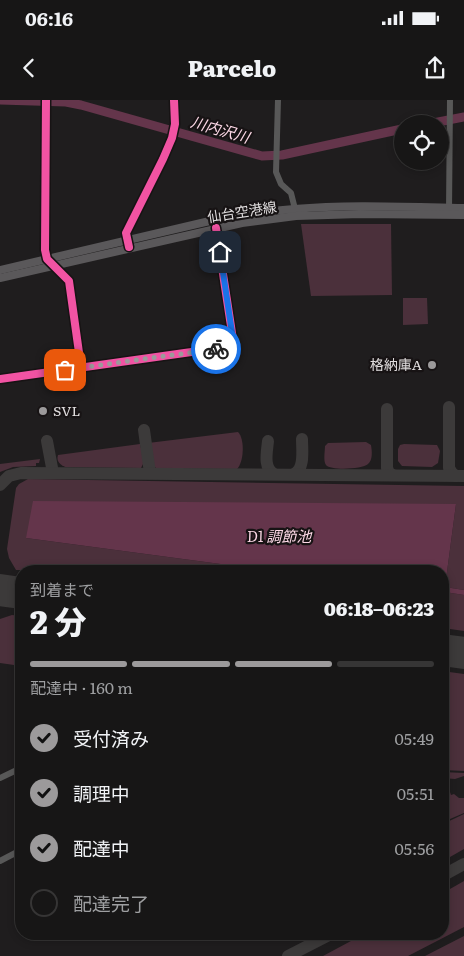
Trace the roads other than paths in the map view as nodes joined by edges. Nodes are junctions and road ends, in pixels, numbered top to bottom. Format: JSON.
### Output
{"nodes":[{"id":1,"x":46,"y":100,"type":"edge"},
{"id":2,"x":174,"y":100,"type":"edge"},
{"id":3,"x":278,"y":100,"type":"edge"},
{"id":4,"x":450,"y":100,"type":"edge"},
{"id":5,"x":175,"y":120,"type":"joint"},
{"id":6,"x":464,"y":208,"type":"edge"},
{"id":7,"x":296,"y":212,"type":"junction"},
{"id":8,"x":449,"y":212,"type":"junction"},
{"id":9,"x":464,"y":216,"type":"edge"},
{"id":10,"x":216,"y":228,"type":"junction"},
{"id":11,"x":128,"y":244,"type":"junction"},
{"id":12,"x":50,"y":262,"type":"junction"},
{"id":13,"x":0,"y":270,"type":"edge"},
{"id":14,"x":0,"y":278,"type":"edge"},
{"id":15,"x":81,"y":367,"type":"junction"},
{"id":16,"x":0,"y":379,"type":"edge"},
{"id":17,"x":15,"y":771,"type":"edge"},
{"id":18,"x":0,"y":778,"type":"edge"},
{"id":19,"x":15,"y":853,"type":"edge"},
{"id":20,"x":0,"y":861,"type":"edge"}],
"edges":[{"from":1,"to":12,"type":"street"},
{"from":2,"to":5,"type":"street"},
{"from":3,"to":7,"type":"street"},
{"from":4,"to":8,"type":"street"},
{"from":5,"to":11,"type":"street"},
{"from":6,"to":8,"type":"main road","name":"仙台空港線"},
{"from":7,"to":8,"type":"main road","name":"仙台空港線"},
{"from":7,"to":10,"type":"main road","name":"仙台空港線"},
{"from":7,"to":11,"type":"main road","name":"仙台空港線"},
{"from":8,"to":9,"type":"main road","name":"仙台空港線"},
{"from":10,"to":11,"type":"main road","name":"仙台空港線"},
{"from":10,"to":15,"type":"street"},
{"from":11,"to":12,"type":"main road","name":"仙台空港線"},
{"from":12,"to":13,"type":"main road","name":"仙台空港線"},
{"from":12,"to":14,"type":"main road","name":"仙台空港線"},
{"from":12,"to":15,"type":"street"},
{"from":15,"to":16,"type":"street"},
{"from":17,"to":18,"type":"street"},
{"from":19,"to":20,"type":"street"}]}
